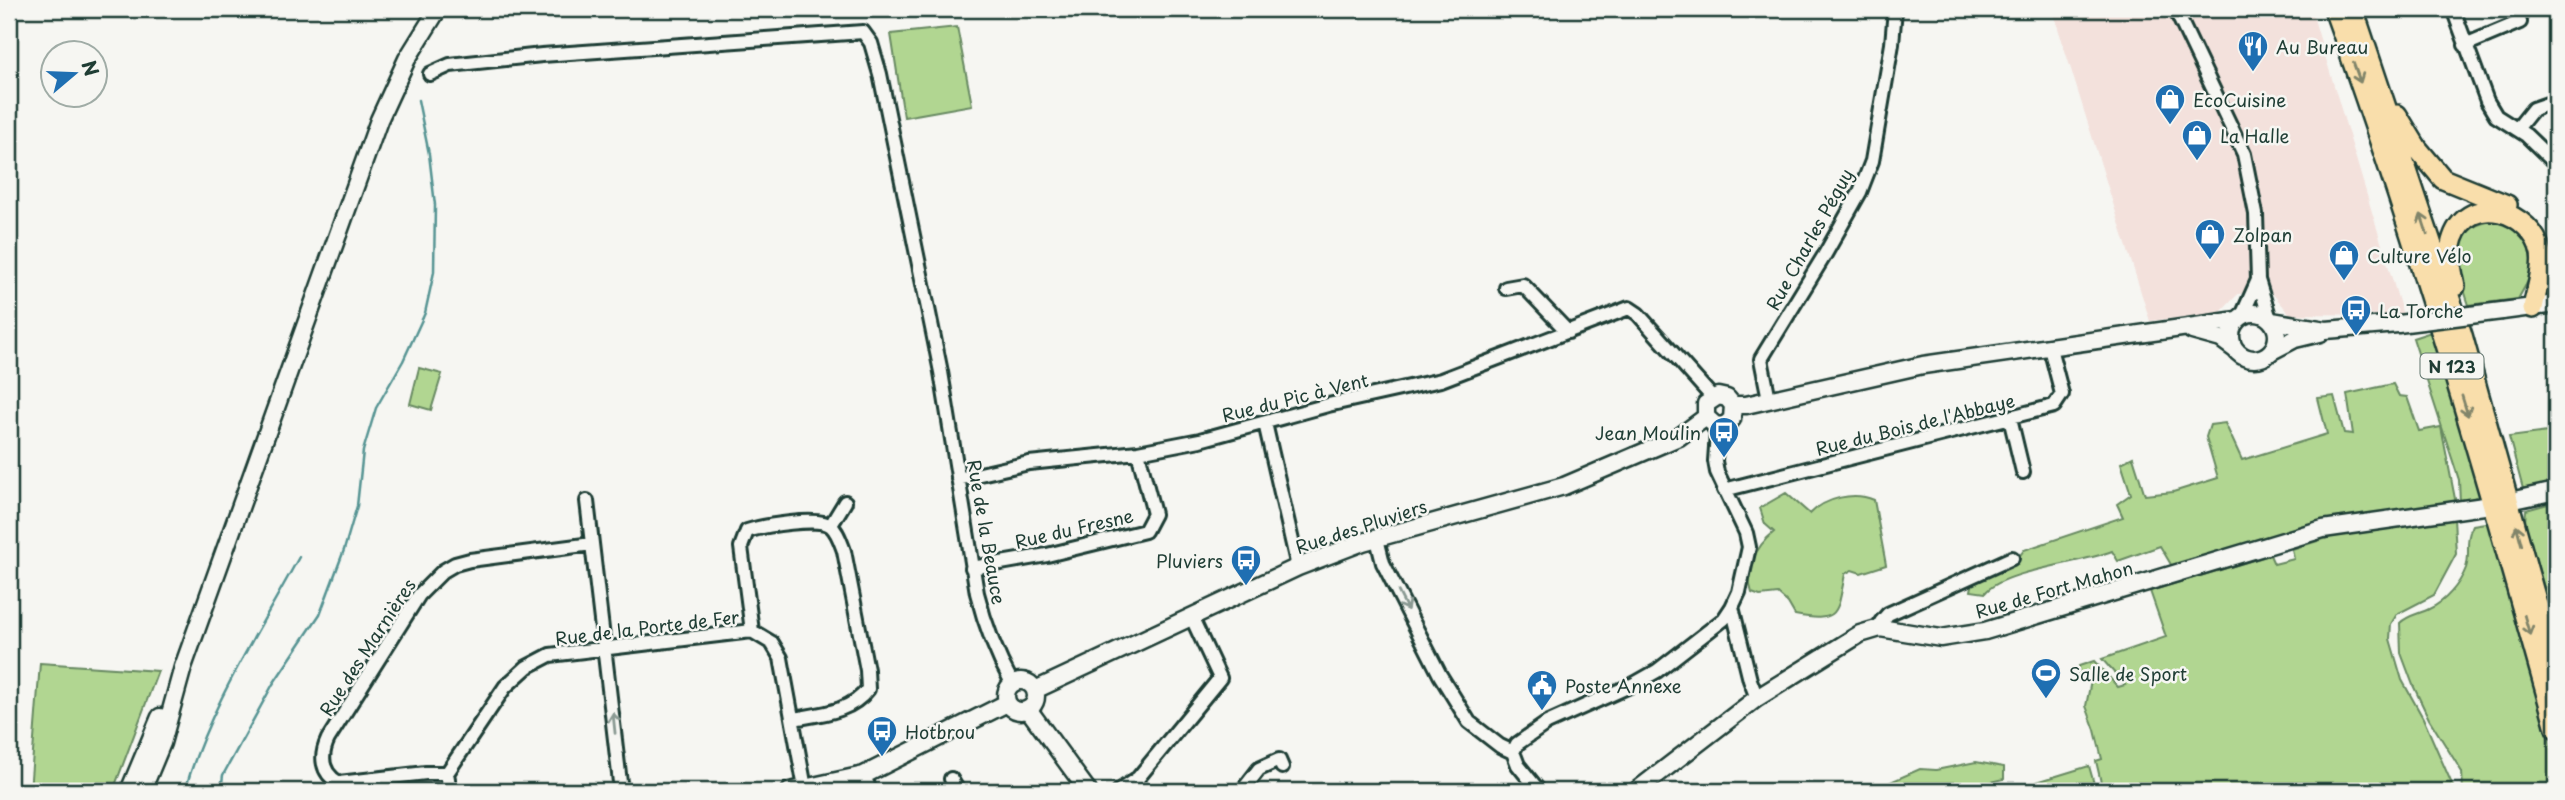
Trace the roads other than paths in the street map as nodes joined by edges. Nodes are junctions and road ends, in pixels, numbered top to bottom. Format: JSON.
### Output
{"nodes":[{"id":1,"x":438,"y":9,"type":"edge"},
{"id":2,"x":1895,"y":9,"type":"edge"},
{"id":3,"x":2175,"y":9,"type":"edge"},
{"id":4,"x":2334,"y":9,"type":"edge"},
{"id":5,"x":2353,"y":9,"type":"edge"},
{"id":6,"x":2453,"y":9,"type":"edge"},
{"id":7,"x":2519,"y":22,"type":"dead end"},
{"id":8,"x":2465,"y":45,"type":"junction"},
{"id":9,"x":430,"y":74,"type":"dead end"},
{"id":10,"x":2379,"y":80,"type":"junction"},
{"id":11,"x":2556,"y":101,"type":"edge"},
{"id":12,"x":2517,"y":129,"type":"junction"},
{"id":13,"x":2556,"y":164,"type":"edge"},
{"id":14,"x":2556,"y":257,"type":"edge"},
{"id":15,"x":2258,"y":280,"type":"junction"},
{"id":16,"x":1506,"y":288,"type":"dead end"},
{"id":17,"x":2556,"y":304,"type":"edge"},
{"id":18,"x":2533,"y":308,"type":"junction"},
{"id":19,"x":2239,"y":319,"type":"junction"},
{"id":20,"x":2271,"y":320,"type":"junction"},
{"id":21,"x":2183,"y":329,"type":"junction"},
{"id":22,"x":2326,"y":330,"type":"junction"},
{"id":23,"x":1567,"y":332,"type":"junction"},
{"id":24,"x":2462,"y":335,"type":"junction"},
{"id":25,"x":2050,"y":348,"type":"junction"},
{"id":26,"x":2236,"y":350,"type":"junction"},
{"id":27,"x":2272,"y":351,"type":"junction"},
{"id":28,"x":1713,"y":398,"type":"junction"},
{"id":29,"x":1769,"y":399,"type":"junction"},
{"id":30,"x":1733,"y":405,"type":"junction"},
{"id":31,"x":2010,"y":418,"type":"junction"},
{"id":32,"x":1709,"y":421,"type":"junction"},
{"id":33,"x":1265,"y":423,"type":"junction"},
{"id":34,"x":1138,"y":452,"type":"junction"},
{"id":35,"x":2023,"y":472,"type":"dead end"},
{"id":36,"x":958,"y":479,"type":"junction"},
{"id":37,"x":1724,"y":490,"type":"junction"},
{"id":38,"x":2556,"y":491,"type":"edge"},
{"id":39,"x":2519,"y":499,"type":"dead end"},
{"id":40,"x":587,"y":501,"type":"dead end"},
{"id":41,"x":845,"y":502,"type":"dead end"},
{"id":42,"x":2484,"y":506,"type":"dead end"},
{"id":43,"x":831,"y":525,"type":"junction"},
{"id":44,"x":1377,"y":539,"type":"junction"},
{"id":45,"x":592,"y":544,"type":"junction"},
{"id":46,"x":2012,"y":558,"type":"dead end"},
{"id":47,"x":1298,"y":567,"type":"junction"},
{"id":48,"x":972,"y":568,"type":"junction"},
{"id":49,"x":1732,"y":607,"type":"junction"},
{"id":50,"x":1191,"y":616,"type":"junction"},
{"id":51,"x":1880,"y":628,"type":"junction"},
{"id":52,"x":752,"y":631,"type":"junction"},
{"id":53,"x":605,"y":648,"type":"junction"},
{"id":54,"x":183,"y":667,"type":"junction"},
{"id":55,"x":2556,"y":672,"type":"edge"},
{"id":56,"x":1012,"y":683,"type":"junction"},
{"id":57,"x":1035,"y":690,"type":"junction"},
{"id":58,"x":1757,"y":698,"type":"junction"},
{"id":59,"x":1007,"y":703,"type":"junction"},
{"id":60,"x":1028,"y":709,"type":"junction"},
{"id":61,"x":793,"y":719,"type":"junction"},
{"id":62,"x":2556,"y":728,"type":"edge"},
{"id":63,"x":1513,"y":752,"type":"junction"},
{"id":64,"x":1282,"y":767,"type":"dead end"},
{"id":65,"x":447,"y":773,"type":"junction"},
{"id":66,"x":864,"y":775,"type":"junction"},
{"id":67,"x":951,"y":779,"type":"dead end"},
{"id":68,"x":798,"y":790,"type":"edge"},
{"id":69,"x":129,"y":791,"type":"edge"},
{"id":70,"x":142,"y":791,"type":"edge"},
{"id":71,"x":450,"y":791,"type":"edge"},
{"id":72,"x":621,"y":791,"type":"edge"},
{"id":73,"x":870,"y":791,"type":"edge"},
{"id":74,"x":958,"y":791,"type":"edge"},
{"id":75,"x":1088,"y":791,"type":"edge"},
{"id":76,"x":1119,"y":791,"type":"edge"},
{"id":77,"x":1242,"y":791,"type":"edge"},
{"id":78,"x":1539,"y":791,"type":"edge"},
{"id":79,"x":1636,"y":791,"type":"edge"}],
"edges":[{"from":1,"to":54,"type":"street"},
{"from":2,"to":29,"type":"street","name":"Rue Charles Péguy"},
{"from":3,"to":15,"type":"street"},
{"from":4,"to":62,"type":"main road","number":"N 123","one_way":true},
{"from":5,"to":10,"type":"main road","number":"N 123"},
{"from":6,"to":8,"type":"street"},
{"from":7,"to":8,"type":"street"},
{"from":8,"to":12,"type":"street"},
{"from":9,"to":36,"type":"street","name":"Rue de la Beauce"},
{"from":10,"to":14,"type":"main road"},
{"from":24,"to":10,"type":"main road","number":"N 123","one_way":true},
{"from":11,"to":12,"type":"street"},
{"from":12,"to":13,"type":"street"},
{"from":15,"to":19,"type":"street"},
{"from":15,"to":20,"type":"street"},
{"from":16,"to":23,"type":"street"},
{"from":17,"to":18,"type":"street"},
{"from":18,"to":22,"type":"street","bridge":true},
{"from":18,"to":24,"type":"main road"},
{"from":19,"to":20,"type":"street"},
{"from":19,"to":21,"type":"street"},
{"from":19,"to":26,"type":"street"},
{"from":20,"to":22,"type":"street"},
{"from":20,"to":27,"type":"street"},
{"from":21,"to":25,"type":"street"},
{"from":21,"to":26,"type":"street"},
{"from":22,"to":27,"type":"street"},
{"from":23,"to":28,"type":"street","name":"Rue du Pic à Vent"},
{"from":23,"to":33,"type":"street","name":"Rue du Pic à Vent"},
{"from":55,"to":24,"type":"main road","number":"N 123","one_way":true},
{"from":25,"to":29,"type":"street"},
{"from":25,"to":31,"type":"street","name":"Rue du Bois de l'Abbaye"},
{"from":26,"to":27,"type":"street"},
{"from":28,"to":30,"type":"street"},
{"from":28,"to":32,"type":"street"},
{"from":29,"to":30,"type":"street"},
{"from":30,"to":32,"type":"street"},
{"from":31,"to":35,"type":"street"},
{"from":31,"to":37,"type":"street","name":"Rue du Bois de l'Abbaye"},
{"from":32,"to":37,"type":"street"},
{"from":32,"to":44,"type":"street","name":"Rue des Pluviers"},
{"from":33,"to":34,"type":"street","name":"Rue du Pic à Vent"},
{"from":33,"to":47,"type":"street"},
{"from":34,"to":36,"type":"street","name":"Rue du Pic à Vent"},
{"from":34,"to":48,"type":"street","name":"Rue du Fresne"},
{"from":36,"to":48,"type":"street","name":"Rue de la Beauce"},
{"from":37,"to":49,"type":"street"},
{"from":38,"to":39,"type":"street"},
{"from":40,"to":45,"type":"street"},
{"from":41,"to":43,"type":"street"},
{"from":42,"to":51,"type":"street","name":"Rue de Fort Mahon"},
{"from":43,"to":52,"type":"street"},
{"from":43,"to":61,"type":"street"},
{"from":44,"to":47,"type":"street","name":"Rue des Pluviers"},
{"from":44,"to":63,"type":"street","one_way":true},
{"from":45,"to":53,"type":"street"},
{"from":45,"to":65,"type":"street","name":"Rue des Marnières"},
{"from":46,"to":51,"type":"street"},
{"from":47,"to":50,"type":"street","name":"Rue des Pluviers"},
{"from":48,"to":56,"type":"street","name":"Rue de la Beauce"},
{"from":49,"to":58,"type":"street"},
{"from":49,"to":63,"type":"street"},
{"from":50,"to":57,"type":"street","name":"Rue des Pluviers"},
{"from":50,"to":76,"type":"street"},
{"from":51,"to":58,"type":"street"},
{"from":52,"to":53,"type":"street","name":"Rue de la Porte de Fer"},
{"from":52,"to":61,"type":"street","name":"Rue de la Porte de Fer"},
{"from":53,"to":65,"type":"street","name":"Rue de la Porte de Fer"},
{"from":72,"to":53,"type":"street","one_way":true},
{"from":54,"to":69,"type":"street"},
{"from":54,"to":70,"type":"street"},
{"from":56,"to":57,"type":"street"},
{"from":56,"to":59,"type":"street"},
{"from":57,"to":60,"type":"street"},
{"from":58,"to":79,"type":"street"},
{"from":59,"to":60,"type":"street"},
{"from":59,"to":66,"type":"street"},
{"from":60,"to":75,"type":"street"},
{"from":61,"to":68,"type":"street","name":"Rue de la Porte de Fer"},
{"from":63,"to":78,"type":"street"},
{"from":64,"to":77,"type":"street"},
{"from":65,"to":71,"type":"street"},
{"from":66,"to":68,"type":"street"},
{"from":66,"to":73,"type":"street"},
{"from":67,"to":74,"type":"street"}]}
